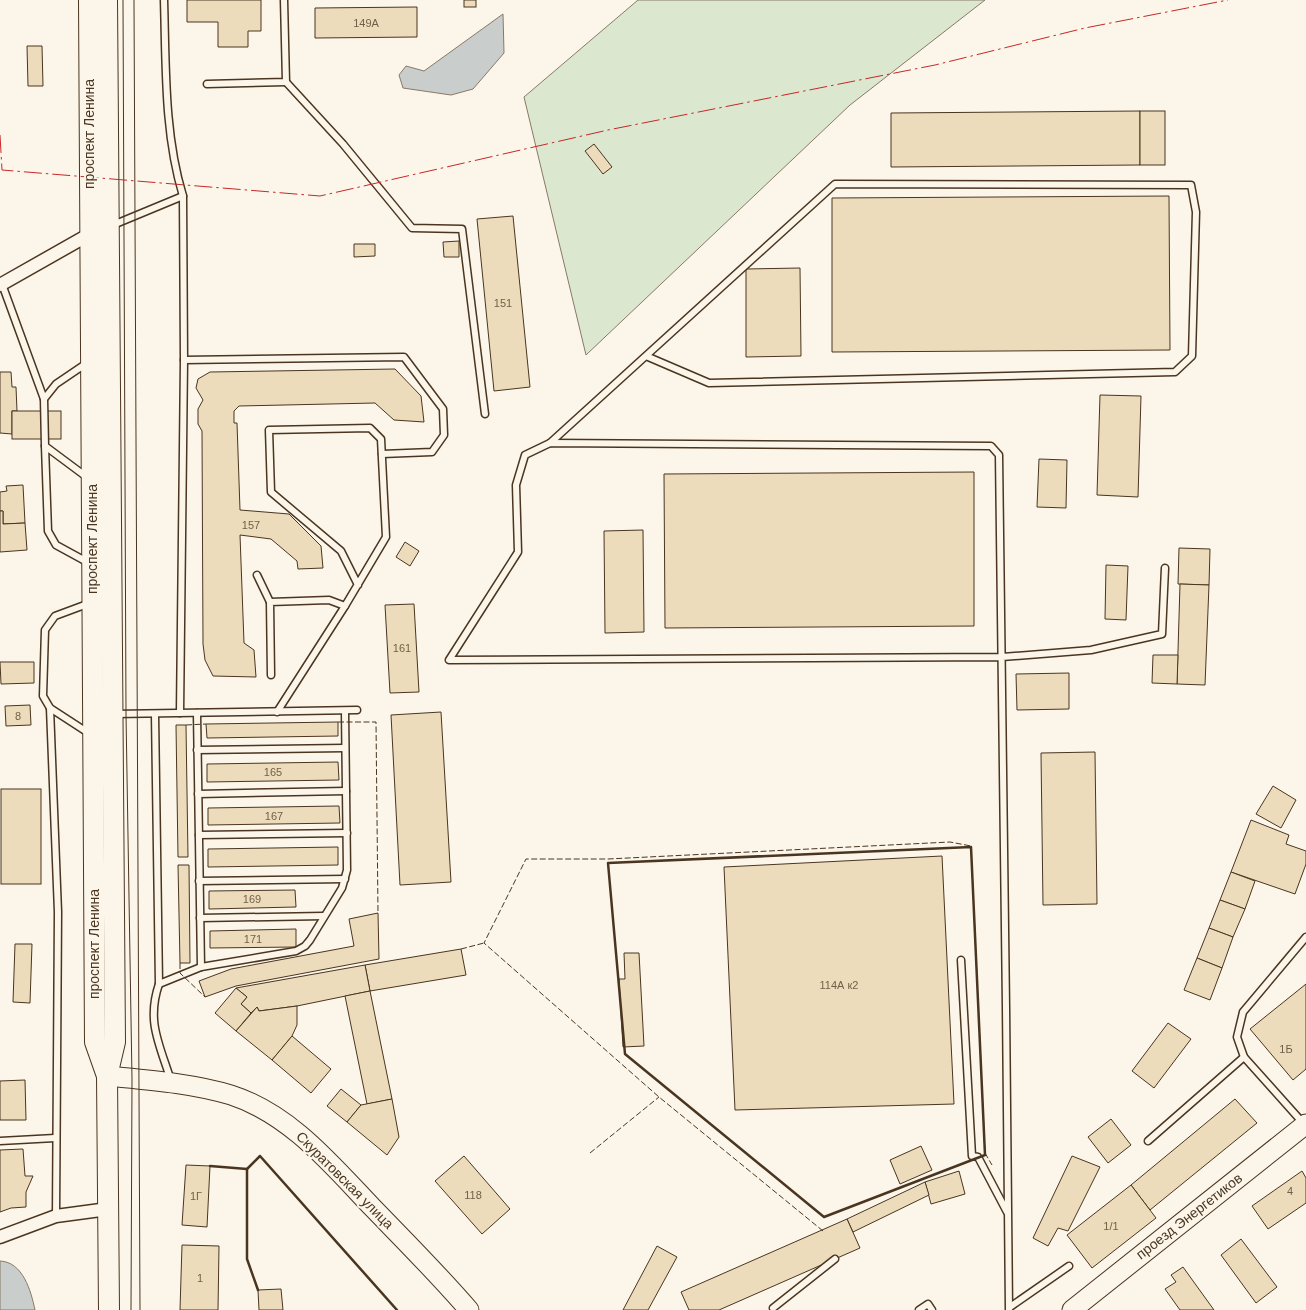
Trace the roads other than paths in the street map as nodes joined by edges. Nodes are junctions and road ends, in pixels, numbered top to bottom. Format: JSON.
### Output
{"nodes":[{"id":1,"x":89,"y":0,"type":"edge"},
{"id":2,"x":107,"y":0,"type":"edge"},
{"id":3,"x":164,"y":0,"type":"edge"},
{"id":4,"x":284,"y":0,"type":"edge"},
{"id":5,"x":286,"y":82,"type":"junction"},
{"id":6,"x":208,"y":84,"type":"dead end"},
{"id":7,"x":182,"y":196,"type":"junction"},
{"id":8,"x":109,"y":227,"type":"junction"},
{"id":9,"x":90,"y":234,"type":"junction"},
{"id":10,"x":1,"y":285,"type":"edge"},
{"id":11,"x":646,"y":356,"type":"junction"},
{"id":12,"x":184,"y":360,"type":"junction"},
{"id":13,"x":90,"y":361,"type":"junction"},
{"id":14,"x":44,"y":399,"type":"junction"},
{"id":15,"x":485,"y":414,"type":"dead end"},
{"id":16,"x":550,"y":443,"type":"junction"},
{"id":17,"x":45,"y":446,"type":"junction"},
{"id":18,"x":382,"y":454,"type":"junction"},
{"id":19,"x":92,"y":481,"type":"junction"},
{"id":20,"x":92,"y":565,"type":"junction"},
{"id":21,"x":1165,"y":568,"type":"dead end"},
{"id":22,"x":257,"y":575,"type":"dead end"},
{"id":23,"x":358,"y":585,"type":"junction"},
{"id":24,"x":270,"y":602,"type":"junction"},
{"id":25,"x":92,"y":603,"type":"junction"},
{"id":26,"x":345,"y":606,"type":"junction"},
{"id":27,"x":1002,"y":657,"type":"junction"},
{"id":28,"x":271,"y":675,"type":"dead end"},
{"id":29,"x":50,"y":708,"type":"junction"},
{"id":30,"x":357,"y":710,"type":"dead end"},
{"id":31,"x":345,"y":711,"type":"junction"},
{"id":32,"x":277,"y":712,"type":"junction"},
{"id":33,"x":180,"y":713,"type":"junction"},
{"id":34,"x":197,"y":713,"type":"junction"},
{"id":35,"x":93,"y":714,"type":"junction"},
{"id":36,"x":113,"y":714,"type":"junction"},
{"id":37,"x":155,"y":714,"type":"junction"},
{"id":38,"x":93,"y":737,"type":"junction"},
{"id":39,"x":345,"y":748,"type":"junction"},
{"id":40,"x":197,"y":750,"type":"junction"},
{"id":41,"x":346,"y":791,"type":"junction"},
{"id":42,"x":198,"y":794,"type":"junction"},
{"id":43,"x":347,"y":833,"type":"junction"},
{"id":44,"x":199,"y":836,"type":"junction"},
{"id":45,"x":345,"y":879,"type":"junction"},
{"id":46,"x":199,"y":881,"type":"junction"},
{"id":47,"x":324,"y":916,"type":"junction"},
{"id":48,"x":200,"y":918,"type":"junction"},
{"id":49,"x":1306,"y":937,"type":"edge"},
{"id":50,"x":961,"y":960,"type":"dead end"},
{"id":51,"x":201,"y":967,"type":"junction"},
{"id":52,"x":159,"y":984,"type":"junction"},
{"id":53,"x":1244,"y":1057,"type":"junction"},
{"id":54,"x":106,"y":1076,"type":"junction"},
{"id":55,"x":172,"y":1084,"type":"junction"},
{"id":56,"x":1305,"y":1124,"type":"edge"},
{"id":57,"x":55,"y":1138,"type":"junction"},
{"id":58,"x":0,"y":1141,"type":"edge"},
{"id":59,"x":1148,"y":1141,"type":"dead end"},
{"id":60,"x":108,"y":1209,"type":"junction"},
{"id":61,"x":1008,"y":1213,"type":"junction"},
{"id":62,"x":56,"y":1216,"type":"junction"},
{"id":63,"x":0,"y":1237,"type":"edge"},
{"id":64,"x":835,"y":1259,"type":"dead end"},
{"id":65,"x":1069,"y":1266,"type":"dead end"},
{"id":66,"x":773,"y":1309,"type":"edge"},
{"id":67,"x":1009,"y":1309,"type":"edge"},
{"id":68,"x":109,"y":1310,"type":"edge"},
{"id":69,"x":469,"y":1310,"type":"edge"},
{"id":70,"x":919,"y":1310,"type":"edge"},
{"id":71,"x":932,"y":1310,"type":"edge"},
{"id":72,"x":1072,"y":1310,"type":"edge"}],
"edges":[{"from":1,"to":9,"type":"main road","name":"проспект Ленина"},
{"from":2,"to":8,"type":"main road","name":"проспект Ленина"},
{"from":3,"to":7,"type":"lane"},
{"from":4,"to":5,"type":"lane"},
{"from":5,"to":6,"type":"lane"},
{"from":5,"to":15,"type":"lane"},
{"from":7,"to":8,"type":"lane"},
{"from":7,"to":12,"type":"lane"},
{"from":8,"to":9,"type":"main road"},
{"from":8,"to":36,"type":"main road","name":"проспект Ленина"},
{"from":9,"to":10,"type":"street"},
{"from":9,"to":13,"type":"main road","name":"проспект Ленина"},
{"from":10,"to":14,"type":"lane"},
{"from":11,"to":11,"type":"lane"},
{"from":11,"to":16,"type":"lane"},
{"from":12,"to":18,"type":"lane"},
{"from":12,"to":33,"type":"lane"},
{"from":13,"to":14,"type":"lane"},
{"from":13,"to":19,"type":"main road","name":"проспект Ленина"},
{"from":14,"to":17,"type":"lane"},
{"from":16,"to":27,"type":"lane"},
{"from":16,"to":27,"type":"lane"},
{"from":17,"to":19,"type":"lane"},
{"from":17,"to":20,"type":"lane"},
{"from":18,"to":23,"type":"lane"},
{"from":18,"to":23,"type":"lane"},
{"from":19,"to":20,"type":"main road","name":"проспект Ленина"},
{"from":20,"to":25,"type":"main road","name":"проспект Ленина"},
{"from":21,"to":27,"type":"lane"},
{"from":22,"to":24,"type":"lane"},
{"from":23,"to":26,"type":"lane"},
{"from":24,"to":26,"type":"lane"},
{"from":24,"to":28,"type":"lane"},
{"from":25,"to":29,"type":"lane"},
{"from":25,"to":35,"type":"main road","name":"проспект Ленина"},
{"from":26,"to":32,"type":"lane"},
{"from":27,"to":61,"type":"lane"},
{"from":29,"to":38,"type":"lane"},
{"from":29,"to":57,"type":"lane"},
{"from":30,"to":31,"type":"lane"},
{"from":31,"to":32,"type":"lane"},
{"from":31,"to":39,"type":"lane"},
{"from":32,"to":34,"type":"lane"},
{"from":33,"to":34,"type":"lane"},
{"from":33,"to":37,"type":"lane"},
{"from":34,"to":40,"type":"lane"},
{"from":35,"to":36,"type":"main road"},
{"from":35,"to":38,"type":"main road","name":"проспект Ленина"},
{"from":36,"to":37,"type":"lane"},
{"from":36,"to":54,"type":"main road","name":"проспект Ленина"},
{"from":37,"to":52,"type":"lane"},
{"from":38,"to":54,"type":"main road","name":"проспект Ленина"},
{"from":39,"to":40,"type":"lane"},
{"from":39,"to":41,"type":"lane"},
{"from":40,"to":42,"type":"lane"},
{"from":41,"to":42,"type":"lane"},
{"from":41,"to":43,"type":"lane"},
{"from":42,"to":44,"type":"lane"},
{"from":43,"to":44,"type":"lane"},
{"from":43,"to":45,"type":"lane"},
{"from":44,"to":46,"type":"lane"},
{"from":45,"to":46,"type":"lane"},
{"from":45,"to":47,"type":"lane"},
{"from":46,"to":48,"type":"lane"},
{"from":47,"to":48,"type":"lane"},
{"from":47,"to":51,"type":"lane"},
{"from":48,"to":51,"type":"lane"},
{"from":49,"to":53,"type":"lane"},
{"from":50,"to":61,"type":"lane"},
{"from":51,"to":52,"type":"lane"},
{"from":52,"to":55,"type":"lane"},
{"from":53,"to":56,"type":"lane"},
{"from":53,"to":59,"type":"lane"},
{"from":54,"to":55,"type":"street","name":"Скуратовская улица"},
{"from":54,"to":60,"type":"main road","name":"проспект Ленина"},
{"from":55,"to":69,"type":"street","name":"Скуратовская улица"},
{"from":56,"to":72,"type":"street","name":"проезд Энергетиков"},
{"from":57,"to":58,"type":"lane"},
{"from":57,"to":62,"type":"lane"},
{"from":60,"to":62,"type":"street"},
{"from":60,"to":68,"type":"main road","name":"проспект Ленина"},
{"from":61,"to":67,"type":"lane"},
{"from":62,"to":63,"type":"street"},
{"from":64,"to":66,"type":"lane"},
{"from":65,"to":67,"type":"lane"},
{"from":70,"to":71,"type":"lane"}]}
